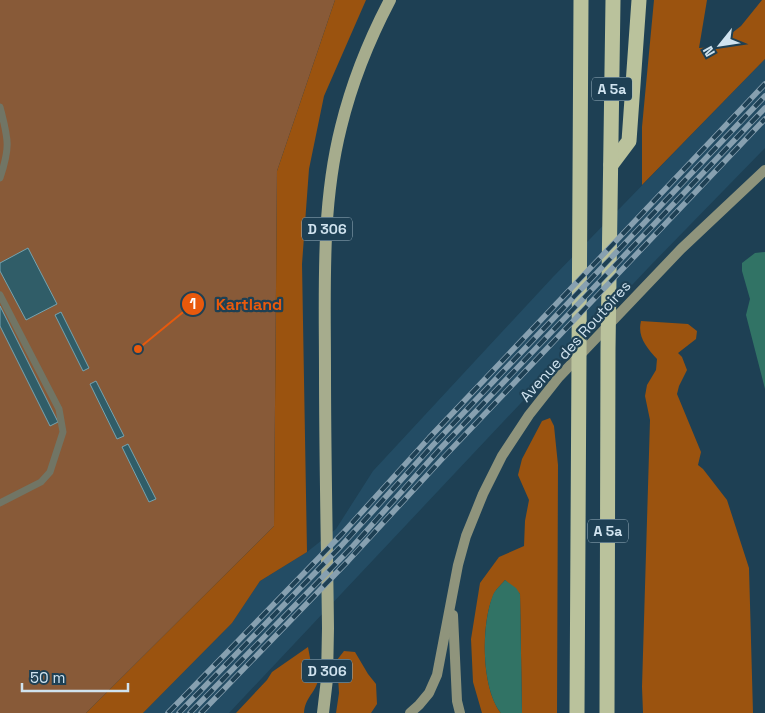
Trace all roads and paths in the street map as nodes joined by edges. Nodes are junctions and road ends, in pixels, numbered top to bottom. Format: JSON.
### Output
{"nodes":[{"id":1,"x":390,"y":0,"type":"edge"},
{"id":2,"x":581,"y":0,"type":"edge"},
{"id":3,"x":613,"y":0,"type":"edge"},
{"id":4,"x":639,"y":0,"type":"edge"},
{"id":5,"x":0,"y":107,"type":"edge"},
{"id":6,"x":765,"y":170,"type":"edge"},
{"id":7,"x":611,"y":171,"type":"junction"},
{"id":8,"x":0,"y":178,"type":"edge"},
{"id":9,"x":0,"y":295,"type":"edge"},
{"id":10,"x":0,"y":503,"type":"edge"},
{"id":11,"x":452,"y":596,"type":"junction"},
{"id":12,"x":323,"y":713,"type":"edge"},
{"id":13,"x":410,"y":713,"type":"edge"},
{"id":14,"x":460,"y":713,"type":"edge"},
{"id":15,"x":577,"y":713,"type":"edge"},
{"id":16,"x":607,"y":713,"type":"edge"}],
"edges":[{"from":1,"to":12,"type":"main road","number":"D 306"},
{"from":2,"to":15,"type":"highway","number":"A 5a"},
{"from":3,"to":7,"type":"highway","number":"A 5a"},
{"from":4,"to":7,"type":"highway"},
{"from":5,"to":8,"type":"lane"},
{"from":6,"to":11,"type":"street","name":"Avenue des Routoires"},
{"from":7,"to":16,"type":"highway","number":"A 5a"},
{"from":9,"to":10,"type":"lane"},
{"from":11,"to":13,"type":"street","name":"Avenue des Routoires"},
{"from":11,"to":14,"type":"street","name":"Avenue des Routoires"}]}
